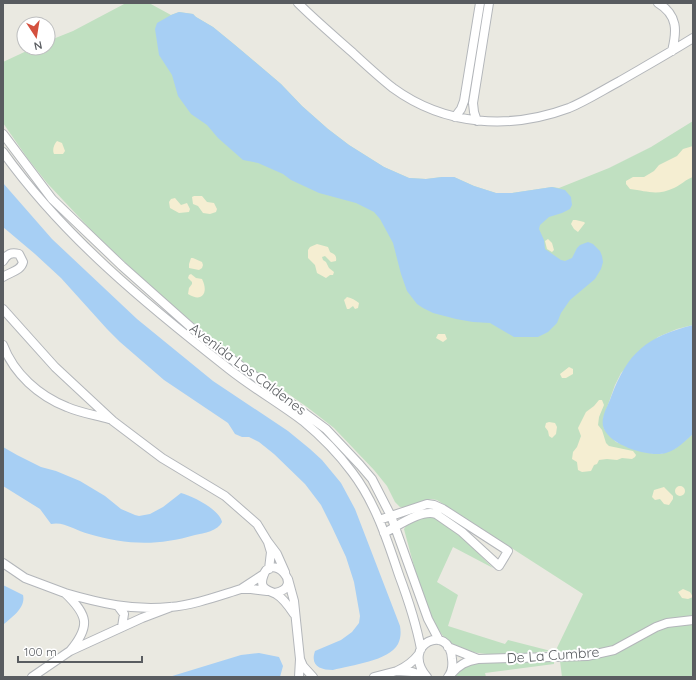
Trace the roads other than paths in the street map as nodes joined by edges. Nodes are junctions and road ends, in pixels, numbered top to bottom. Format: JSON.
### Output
{"nodes":[{"id":1,"x":298,"y":3,"type":"edge"},
{"id":2,"x":658,"y":3,"type":"edge"},
{"id":3,"x":484,"y":5,"type":"edge"},
{"id":4,"x":693,"y":38,"type":"edge"},
{"id":5,"x":672,"y":51,"type":"junction"},
{"id":6,"x":476,"y":54,"type":"junction"},
{"id":7,"x":464,"y":101,"type":"junction"},
{"id":8,"x":473,"y":103,"type":"junction"},
{"id":9,"x":455,"y":117,"type":"junction"},
{"id":10,"x":477,"y":121,"type":"junction"},
{"id":11,"x":3,"y":134,"type":"edge"},
{"id":12,"x":3,"y":152,"type":"edge"},
{"id":13,"x":3,"y":261,"type":"edge"},
{"id":14,"x":3,"y":277,"type":"edge"},
{"id":15,"x":3,"y":309,"type":"edge"},
{"id":16,"x":3,"y":345,"type":"edge"},
{"id":17,"x":113,"y":421,"type":"junction"},
{"id":18,"x":391,"y":516,"type":"junction"},
{"id":19,"x":379,"y":520,"type":"junction"},
{"id":20,"x":395,"y":527,"type":"junction"},
{"id":21,"x":384,"y":533,"type":"junction"},
{"id":22,"x":485,"y":536,"type":"junction"},
{"id":23,"x":268,"y":542,"type":"junction"},
{"id":24,"x":477,"y":546,"type":"junction"},
{"id":25,"x":3,"y":563,"type":"edge"},
{"id":26,"x":266,"y":571,"type":"junction"},
{"id":27,"x":286,"y":575,"type":"junction"},
{"id":28,"x":241,"y":589,"type":"junction"},
{"id":29,"x":271,"y":592,"type":"junction"},
{"id":30,"x":65,"y":593,"type":"junction"},
{"id":31,"x":96,"y":602,"type":"junction"},
{"id":32,"x":118,"y":606,"type":"junction"},
{"id":33,"x":171,"y":607,"type":"junction"},
{"id":34,"x":294,"y":614,"type":"junction"},
{"id":35,"x":83,"y":615,"type":"junction"},
{"id":36,"x":693,"y":620,"type":"edge"},
{"id":37,"x":122,"y":627,"type":"junction"},
{"id":38,"x":84,"y":628,"type":"junction"},
{"id":39,"x":103,"y":636,"type":"junction"},
{"id":40,"x":439,"y":640,"type":"junction"},
{"id":41,"x":448,"y":647,"type":"junction"},
{"id":42,"x":70,"y":651,"type":"junction"},
{"id":43,"x":420,"y":651,"type":"junction"},
{"id":44,"x":300,"y":659,"type":"junction"},
{"id":45,"x":478,"y":659,"type":"junction"},
{"id":46,"x":397,"y":671,"type":"junction"},
{"id":47,"x":449,"y":676,"type":"edge"},
{"id":48,"x":32,"y":677,"type":"edge"},
{"id":49,"x":299,"y":677,"type":"edge"},
{"id":50,"x":313,"y":677,"type":"edge"},
{"id":51,"x":374,"y":677,"type":"edge"},
{"id":52,"x":427,"y":677,"type":"edge"}],
"edges":[{"from":1,"to":9,"type":"street"},
{"from":2,"to":5,"type":"street"},
{"from":3,"to":6,"type":"street"},
{"from":4,"to":5,"type":"street"},
{"from":5,"to":10,"type":"street"},
{"from":6,"to":7,"type":"street"},
{"from":6,"to":8,"type":"street"},
{"from":7,"to":8,"type":"street"},
{"from":7,"to":9,"type":"street"},
{"from":8,"to":10,"type":"street"},
{"from":9,"to":10,"type":"street"},
{"from":11,"to":18,"type":"street","name":"Avenida Los Caldenes"},
{"from":12,"to":19,"type":"street","name":"Avenida Los Caldenes"},
{"from":13,"to":14,"type":"street"},
{"from":15,"to":17,"type":"street"},
{"from":16,"to":17,"type":"street"},
{"from":17,"to":23,"type":"street"},
{"from":18,"to":19,"type":"street"},
{"from":18,"to":20,"type":"street","name":"Avenida Los Caldenes"},
{"from":18,"to":22,"type":"street"},
{"from":19,"to":21,"type":"street","name":"Avenida Los Caldenes"},
{"from":20,"to":21,"type":"street"},
{"from":20,"to":24,"type":"street"},
{"from":20,"to":40,"type":"street","name":"Avenida Los Caldenes"},
{"from":21,"to":43,"type":"street","name":"Avenida Los Caldenes"},
{"from":22,"to":24,"type":"street"},
{"from":22,"to":24,"type":"street"},
{"from":23,"to":26,"type":"street"},
{"from":23,"to":27,"type":"street"},
{"from":25,"to":30,"type":"street"},
{"from":26,"to":27,"type":"street"},
{"from":26,"to":28,"type":"street"},
{"from":26,"to":29,"type":"street"},
{"from":27,"to":29,"type":"street"},
{"from":27,"to":34,"type":"street"},
{"from":28,"to":29,"type":"street"},
{"from":28,"to":33,"type":"street"},
{"from":29,"to":34,"type":"street"},
{"from":30,"to":31,"type":"street"},
{"from":30,"to":35,"type":"street"},
{"from":31,"to":32,"type":"street"},
{"from":31,"to":35,"type":"street"},
{"from":32,"to":33,"type":"street"},
{"from":32,"to":37,"type":"street"},
{"from":33,"to":37,"type":"street"},
{"from":34,"to":44,"type":"street"},
{"from":35,"to":38,"type":"street"},
{"from":36,"to":45,"type":"street","name":"De La Cumbre"},
{"from":37,"to":39,"type":"street"},
{"from":38,"to":39,"type":"street"},
{"from":38,"to":42,"type":"street"},
{"from":39,"to":42,"type":"street"},
{"from":40,"to":41,"type":"street"},
{"from":40,"to":43,"type":"street"},
{"from":41,"to":45,"type":"street"},
{"from":41,"to":47,"type":"street"},
{"from":42,"to":48,"type":"street"},
{"from":43,"to":46,"type":"street"},
{"from":43,"to":52,"type":"street","name":"Avenida Los Caldenes"},
{"from":44,"to":49,"type":"street"},
{"from":44,"to":50,"type":"street"},
{"from":45,"to":47,"type":"street"},
{"from":46,"to":51,"type":"street"},
{"from":46,"to":52,"type":"street"}]}
